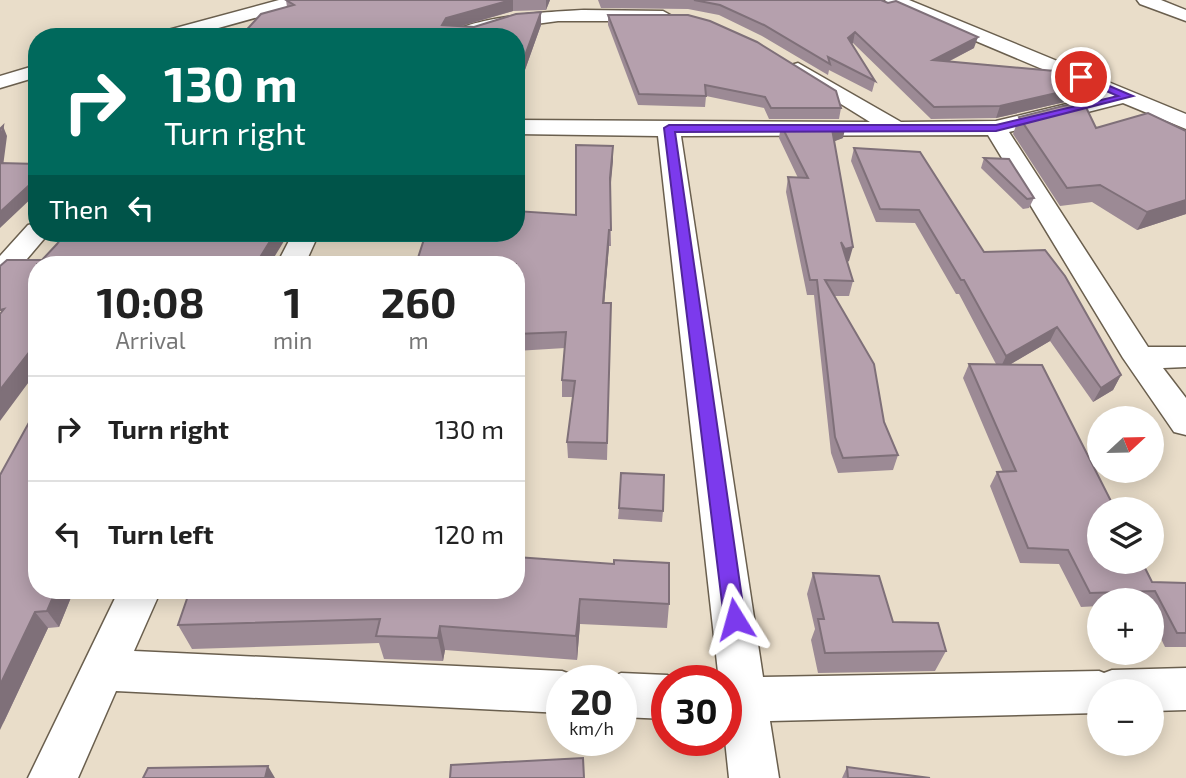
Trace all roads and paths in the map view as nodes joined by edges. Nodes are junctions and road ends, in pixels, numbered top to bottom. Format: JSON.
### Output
{"nodes":[{"id":1,"x":299,"y":0,"type":"edge"},
{"id":2,"x":894,"y":0,"type":"edge"},
{"id":3,"x":1146,"y":0,"type":"edge"},
{"id":4,"x":1186,"y":16,"type":"edge"},
{"id":5,"x":676,"y":17,"type":"edge"},
{"id":6,"x":197,"y":28,"type":"edge"},
{"id":7,"x":484,"y":28,"type":"edge"},
{"id":8,"x":787,"y":62,"type":"edge"},
{"id":9,"x":28,"y":78,"type":"edge"},
{"id":10,"x":0,"y":82,"type":"edge"},
{"id":11,"x":1128,"y":96,"type":"junction"},
{"id":12,"x":1186,"y":103,"type":"edge"},
{"id":13,"x":1159,"y":110,"type":"junction"},
{"id":14,"x":1186,"y":122,"type":"edge"},
{"id":15,"x":525,"y":127,"type":"edge"},
{"id":16,"x":669,"y":128,"type":"junction"},
{"id":17,"x":996,"y":128,"type":"junction"},
{"id":18,"x":898,"y":129,"type":"junction"},
{"id":19,"x":28,"y":241,"type":"edge"},
{"id":20,"x":0,"y":273,"type":"edge"},
{"id":21,"x":1186,"y":357,"type":"edge"},
{"id":22,"x":1139,"y":358,"type":"junction"},
{"id":23,"x":1186,"y":423,"type":"edge"},
{"id":24,"x":136,"y":599,"type":"edge"},
{"id":25,"x":732,"y":665,"type":"edge"},
{"id":26,"x":103,"y":670,"type":"junction"},
{"id":27,"x":1186,"y":689,"type":"edge"},
{"id":28,"x":1164,"y":690,"type":"edge"},
{"id":29,"x":546,"y":691,"type":"edge"},
{"id":30,"x":1087,"y":692,"type":"edge"},
{"id":31,"x":742,"y":700,"type":"edge"},
{"id":32,"x":742,"y":726,"type":"edge"},
{"id":33,"x":53,"y":778,"type":"edge"},
{"id":34,"x":754,"y":778,"type":"edge"}],
"edges":[{"from":1,"to":6,"type":"street"},
{"from":2,"to":11,"type":"street"},
{"from":3,"to":4,"type":"street"},
{"from":5,"to":7,"type":"street"},
{"from":8,"to":18,"type":"street"},
{"from":9,"to":10,"type":"street"},
{"from":11,"to":13,"type":"street"},
{"from":11,"to":17,"type":"street"},
{"from":12,"to":13,"type":"street"},
{"from":13,"to":14,"type":"street"},
{"from":15,"to":16,"type":"street"},
{"from":16,"to":18,"type":"street"},
{"from":16,"to":25,"type":"street"},
{"from":17,"to":18,"type":"street"},
{"from":17,"to":22,"type":"street"},
{"from":19,"to":20,"type":"street"},
{"from":21,"to":22,"type":"street"},
{"from":22,"to":23,"type":"street"},
{"from":24,"to":26,"type":"street"},
{"from":26,"to":29,"type":"street"},
{"from":26,"to":33,"type":"street"},
{"from":27,"to":28,"type":"street"},
{"from":30,"to":31,"type":"street"},
{"from":32,"to":34,"type":"street"}]}
